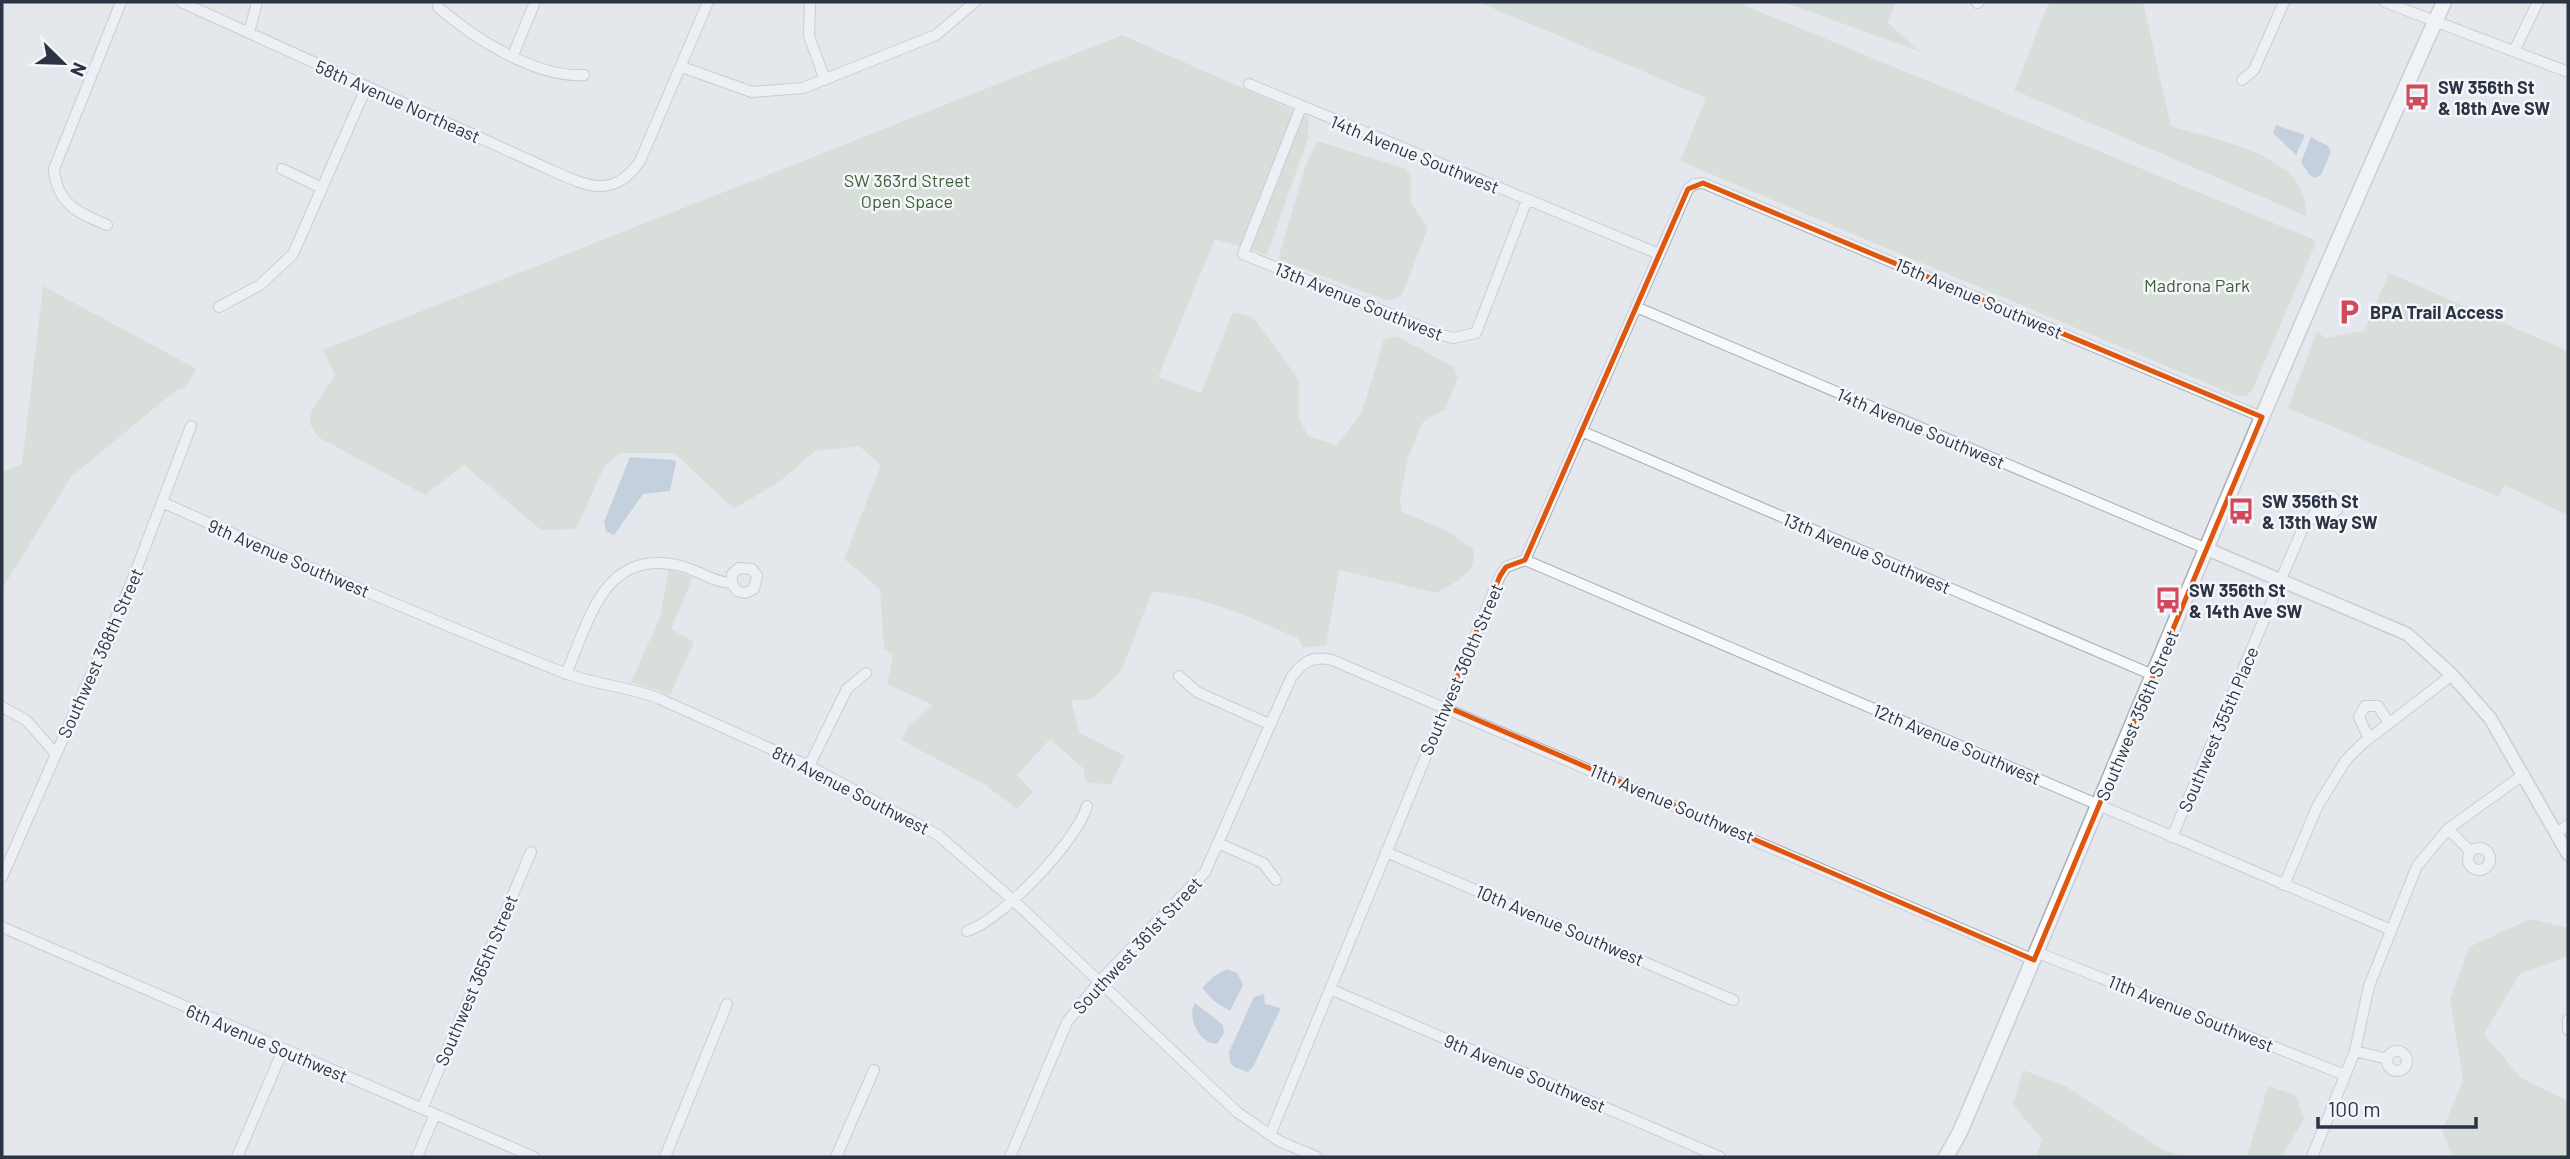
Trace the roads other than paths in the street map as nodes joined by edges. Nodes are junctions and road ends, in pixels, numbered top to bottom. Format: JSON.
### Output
{"nodes":[{"id":1,"x":121,"y":2,"type":"edge"},
{"id":2,"x":181,"y":2,"type":"edge"},
{"id":3,"x":257,"y":2,"type":"edge"},
{"id":4,"x":535,"y":2,"type":"edge"},
{"id":5,"x":708,"y":2,"type":"edge"},
{"id":6,"x":810,"y":2,"type":"edge"},
{"id":7,"x":975,"y":2,"type":"edge"},
{"id":8,"x":2284,"y":2,"type":"edge"},
{"id":9,"x":2385,"y":2,"type":"edge"},
{"id":10,"x":2444,"y":2,"type":"edge"},
{"id":11,"x":2538,"y":2,"type":"edge"},
{"id":12,"x":438,"y":7,"type":"dead end"},
{"id":13,"x":2435,"y":20,"type":"junction"},
{"id":14,"x":249,"y":33,"type":"junction"},
{"id":15,"x":2514,"y":51,"type":"junction"},
{"id":16,"x":513,"y":55,"type":"junction"},
{"id":17,"x":682,"y":67,"type":"junction"},
{"id":18,"x":2568,"y":72,"type":"edge"},
{"id":19,"x":584,"y":75,"type":"dead end"},
{"id":20,"x":825,"y":79,"type":"junction"},
{"id":21,"x":2242,"y":80,"type":"dead end"},
{"id":22,"x":1249,"y":84,"type":"dead end"},
{"id":23,"x":366,"y":88,"type":"junction"},
{"id":24,"x":1301,"y":107,"type":"junction"},
{"id":25,"x":282,"y":169,"type":"dead end"},
{"id":26,"x":322,"y":188,"type":"junction"},
{"id":27,"x":1527,"y":200,"type":"junction"},
{"id":28,"x":107,"y":225,"type":"dead end"},
{"id":29,"x":1659,"y":254,"type":"junction"},
{"id":30,"x":219,"y":307,"type":"dead end"},
{"id":31,"x":1636,"y":307,"type":"junction"},
{"id":32,"x":2262,"y":417,"type":"junction"},
{"id":33,"x":191,"y":426,"type":"dead end"},
{"id":34,"x":1581,"y":430,"type":"junction"},
{"id":35,"x":164,"y":502,"type":"junction"},
{"id":36,"x":2318,"y":509,"type":"dead end"},
{"id":37,"x":2207,"y":549,"type":"junction"},
{"id":38,"x":1525,"y":560,"type":"junction"},
{"id":39,"x":2281,"y":580,"type":"junction"},
{"id":40,"x":732,"y":583,"type":"dead end"},
{"id":41,"x":416,"y":611,"type":"joint"},
{"id":42,"x":1307,"y":661,"type":"joint"},
{"id":43,"x":866,"y":673,"type":"dead end"},
{"id":44,"x":566,"y":674,"type":"junction"},
{"id":45,"x":2153,"y":675,"type":"junction"},
{"id":46,"x":1179,"y":676,"type":"dead end"},
{"id":47,"x":2452,"y":676,"type":"junction"},
{"id":48,"x":1445,"y":706,"type":"junction"},
{"id":49,"x":2,"y":707,"type":"edge"},
{"id":50,"x":2389,"y":723,"type":"junction"},
{"id":51,"x":1269,"y":724,"type":"junction"},
{"id":52,"x":2369,"y":738,"type":"junction"},
{"id":53,"x":56,"y":754,"type":"junction"},
{"id":54,"x":808,"y":766,"type":"junction"},
{"id":55,"x":2524,"y":774,"type":"junction"},
{"id":56,"x":2100,"y":805,"type":"junction"},
{"id":57,"x":1087,"y":806,"type":"dead end"},
{"id":58,"x":2568,"y":825,"type":"edge"},
{"id":59,"x":2448,"y":829,"type":"junction"},
{"id":60,"x":2557,"y":834,"type":"junction"},
{"id":61,"x":2172,"y":837,"type":"junction"},
{"id":62,"x":1218,"y":844,"type":"junction"},
{"id":63,"x":2470,"y":851,"type":"dead end"},
{"id":64,"x":531,"y":852,"type":"dead end"},
{"id":65,"x":1386,"y":852,"type":"junction"},
{"id":66,"x":2568,"y":854,"type":"edge"},
{"id":67,"x":2,"y":877,"type":"edge"},
{"id":68,"x":1276,"y":880,"type":"dead end"},
{"id":69,"x":2284,"y":885,"type":"junction"},
{"id":70,"x":1014,"y":901,"type":"junction"},
{"id":71,"x":2,"y":927,"type":"edge"},
{"id":72,"x":2389,"y":929,"type":"junction"},
{"id":73,"x":967,"y":931,"type":"dead end"},
{"id":74,"x":2035,"y":956,"type":"junction"},
{"id":75,"x":1099,"y":982,"type":"junction"},
{"id":76,"x":1330,"y":989,"type":"junction"},
{"id":77,"x":1733,"y":1000,"type":"dead end"},
{"id":78,"x":727,"y":1004,"type":"dead end"},
{"id":79,"x":2568,"y":1020,"type":"edge"},
{"id":80,"x":2568,"y":1030,"type":"edge"},
{"id":81,"x":283,"y":1050,"type":"junction"},
{"id":82,"x":2355,"y":1051,"type":"junction"},
{"id":83,"x":2387,"y":1059,"type":"dead end"},
{"id":84,"x":874,"y":1070,"type":"dead end"},
{"id":85,"x":2345,"y":1074,"type":"junction"},
{"id":86,"x":422,"y":1109,"type":"junction"},
{"id":87,"x":435,"y":1114,"type":"junction"},
{"id":88,"x":1270,"y":1135,"type":"junction"},
{"id":89,"x":237,"y":1157,"type":"edge"},
{"id":90,"x":417,"y":1157,"type":"edge"},
{"id":91,"x":534,"y":1157,"type":"edge"},
{"id":92,"x":664,"y":1157,"type":"edge"},
{"id":93,"x":835,"y":1157,"type":"edge"},
{"id":94,"x":1010,"y":1157,"type":"edge"},
{"id":95,"x":1317,"y":1157,"type":"edge"},
{"id":96,"x":1720,"y":1157,"type":"edge"},
{"id":97,"x":1946,"y":1157,"type":"edge"},
{"id":98,"x":2312,"y":1157,"type":"edge"}],
"edges":[{"from":1,"to":28,"type":"street"},
{"from":2,"to":14,"type":"street","name":"58th Avenue Northeast"},
{"from":3,"to":14,"type":"street"},
{"from":4,"to":16,"type":"street"},
{"from":5,"to":17,"type":"street"},
{"from":6,"to":20,"type":"street"},
{"from":7,"to":20,"type":"street"},
{"from":8,"to":21,"type":"street"},
{"from":9,"to":13,"type":"street"},
{"from":10,"to":13,"type":"main road","name":"Southwest 356th Street"},
{"from":11,"to":15,"type":"street"},
{"from":12,"to":16,"type":"street"},
{"from":13,"to":15,"type":"street"},
{"from":13,"to":32,"type":"main road","name":"Southwest 356th Street"},
{"from":14,"to":23,"type":"street","name":"58th Avenue Northeast"},
{"from":15,"to":18,"type":"street"},
{"from":16,"to":19,"type":"street"},
{"from":17,"to":20,"type":"street"},
{"from":17,"to":23,"type":"street","name":"58th Avenue Northeast"},
{"from":22,"to":24,"type":"street","name":"14th Avenue Southwest"},
{"from":23,"to":26,"type":"street"},
{"from":24,"to":27,"type":"street","name":"14th Avenue Southwest"},
{"from":24,"to":27,"type":"street","name":"13th Avenue Southwest"},
{"from":25,"to":26,"type":"street"},
{"from":26,"to":30,"type":"street"},
{"from":27,"to":29,"type":"street","name":"14th Avenue Southwest"},
{"from":29,"to":31,"type":"street"},
{"from":29,"to":32,"type":"street","name":"15th Avenue Southwest"},
{"from":31,"to":34,"type":"street"},
{"from":31,"to":37,"type":"street","name":"14th Avenue Southwest"},
{"from":32,"to":37,"type":"main road","name":"Southwest 356th Street"},
{"from":33,"to":35,"type":"street","name":"Southwest 368th Street"},
{"from":34,"to":38,"type":"street"},
{"from":34,"to":45,"type":"street","name":"13th Avenue Southwest"},
{"from":35,"to":41,"type":"street","name":"9th Avenue Southwest"},
{"from":35,"to":53,"type":"street","name":"Southwest 368th Street"},
{"from":36,"to":39,"type":"street","name":"Southwest 355th Place"},
{"from":37,"to":39,"type":"street"},
{"from":37,"to":45,"type":"main road","name":"Southwest 356th Street"},
{"from":38,"to":48,"type":"street","name":"Southwest 360th Street"},
{"from":38,"to":56,"type":"street","name":"12th Avenue Southwest"},
{"from":39,"to":47,"type":"street"},
{"from":39,"to":61,"type":"street","name":"Southwest 355th Place"},
{"from":40,"to":44,"type":"street"},
{"from":41,"to":44,"type":"street","name":"8th Avenue Southwest"},
{"from":42,"to":48,"type":"street","name":"11th Avenue Southwest"},
{"from":42,"to":51,"type":"street","name":"Southwest 361st Street"},
{"from":43,"to":54,"type":"street"},
{"from":44,"to":54,"type":"street","name":"8th Avenue Southwest"},
{"from":45,"to":56,"type":"main road","name":"Southwest 356th Street"},
{"from":46,"to":51,"type":"street"},
{"from":47,"to":50,"type":"street"},
{"from":47,"to":55,"type":"street"},
{"from":48,"to":65,"type":"street","name":"Southwest 360th Street"},
{"from":48,"to":74,"type":"street","name":"11th Avenue Southwest"},
{"from":49,"to":53,"type":"street"},
{"from":50,"to":52,"type":"street"},
{"from":50,"to":52,"type":"street"},
{"from":51,"to":62,"type":"street","name":"Southwest 361st Street"},
{"from":52,"to":69,"type":"street"},
{"from":53,"to":67,"type":"street","name":"Southwest 368th Street"},
{"from":54,"to":70,"type":"street","name":"8th Avenue Southwest"},
{"from":55,"to":59,"type":"street"},
{"from":55,"to":60,"type":"street"},
{"from":56,"to":61,"type":"street","name":"12th Avenue Southwest"},
{"from":56,"to":74,"type":"main road","name":"Southwest 356th Street"},
{"from":57,"to":70,"type":"street"},
{"from":58,"to":60,"type":"street"},
{"from":59,"to":63,"type":"street"},
{"from":59,"to":72,"type":"street"},
{"from":60,"to":66,"type":"street"},
{"from":61,"to":69,"type":"street","name":"12th Avenue Southwest"},
{"from":62,"to":68,"type":"street"},
{"from":62,"to":75,"type":"street","name":"Southwest 361st Street"},
{"from":64,"to":86,"type":"street","name":"Southwest 365th Street"},
{"from":65,"to":76,"type":"street","name":"Southwest 360th Street"},
{"from":65,"to":77,"type":"street","name":"10th Avenue Southwest"},
{"from":69,"to":72,"type":"street","name":"12th Avenue Southwest"},
{"from":70,"to":73,"type":"street"},
{"from":70,"to":75,"type":"street","name":"8th Avenue Southwest"},
{"from":71,"to":81,"type":"street","name":"6th Avenue Southwest"},
{"from":72,"to":82,"type":"street"},
{"from":74,"to":85,"type":"street","name":"11th Avenue Southwest"},
{"from":74,"to":97,"type":"main road","name":"Southwest 356th Street"},
{"from":75,"to":88,"type":"street","name":"8th Avenue Southwest"},
{"from":75,"to":94,"type":"street","name":"Southwest 361st Street"},
{"from":76,"to":88,"type":"street","name":"Southwest 360th Street"},
{"from":76,"to":96,"type":"street","name":"9th Avenue Southwest"},
{"from":78,"to":92,"type":"street"},
{"from":79,"to":80,"type":"street"},
{"from":81,"to":86,"type":"street","name":"6th Avenue Southwest"},
{"from":81,"to":89,"type":"street"},
{"from":82,"to":83,"type":"street"},
{"from":82,"to":85,"type":"street"},
{"from":84,"to":93,"type":"street"},
{"from":85,"to":98,"type":"street"},
{"from":86,"to":87,"type":"street","name":"6th Avenue Southwest"},
{"from":87,"to":90,"type":"street"},
{"from":87,"to":91,"type":"street","name":"6th Avenue Southwest"},
{"from":88,"to":95,"type":"street","name":"8th Avenue Southwest"}]}
